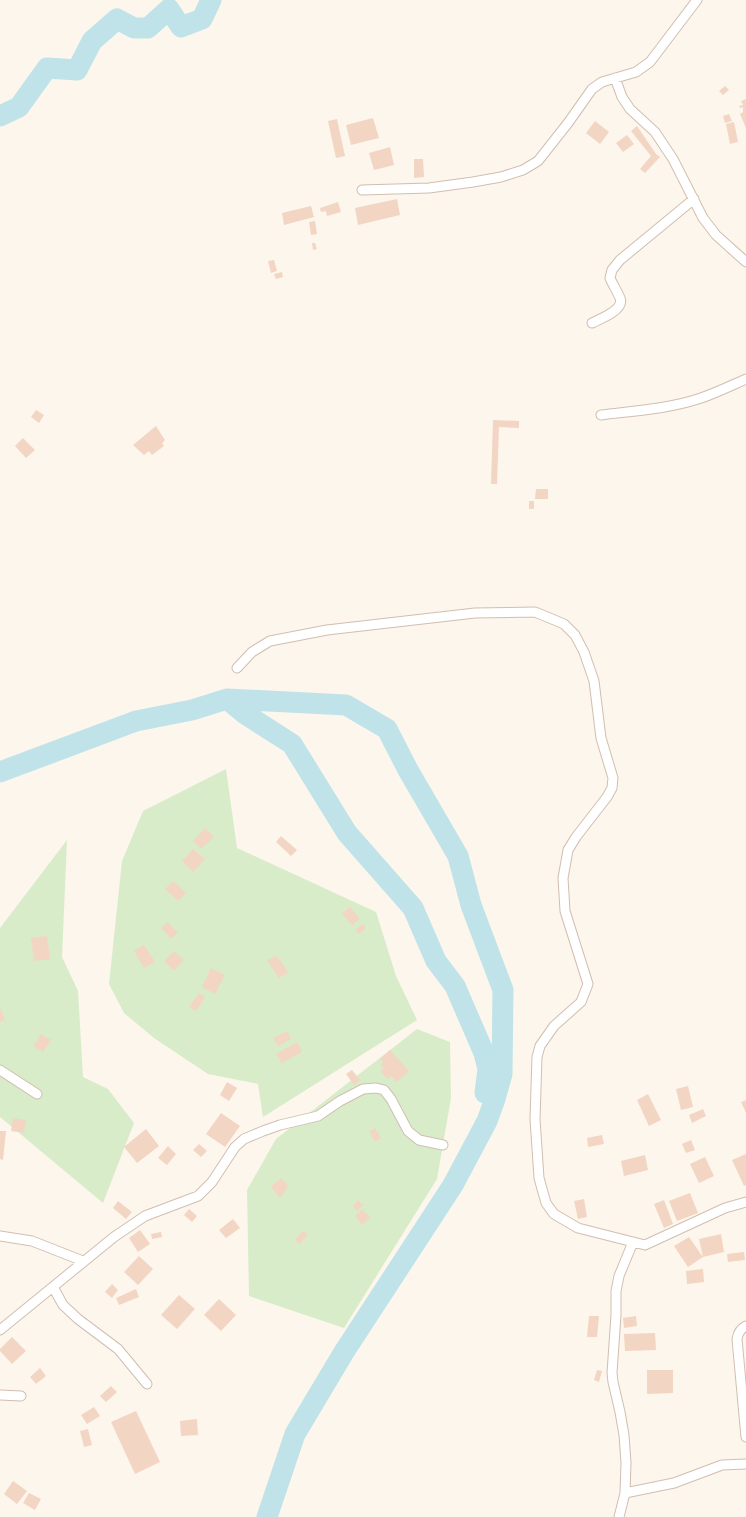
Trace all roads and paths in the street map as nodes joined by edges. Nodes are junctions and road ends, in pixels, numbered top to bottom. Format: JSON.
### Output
{"nodes":[{"id":1,"x":697,"y":0,"type":"edge"},
{"id":2,"x":615,"y":78,"type":"junction"},
{"id":3,"x":362,"y":190,"type":"dead end"},
{"id":4,"x":694,"y":199,"type":"junction"},
{"id":5,"x":746,"y":262,"type":"edge"},
{"id":6,"x":592,"y":323,"type":"dead end"},
{"id":7,"x":746,"y":379,"type":"edge"},
{"id":8,"x":600,"y":415,"type":"dead end"},
{"id":9,"x":237,"y":668,"type":"dead end"},
{"id":10,"x":0,"y":1070,"type":"edge"},
{"id":11,"x":37,"y":1094,"type":"dead end"},
{"id":12,"x":443,"y":1145,"type":"dead end"},
{"id":13,"x":746,"y":1202,"type":"edge"},
{"id":14,"x":0,"y":1236,"type":"edge"},
{"id":15,"x":633,"y":1242,"type":"junction"},
{"id":16,"x":83,"y":1261,"type":"junction"},
{"id":17,"x":53,"y":1287,"type":"junction"},
{"id":18,"x":746,"y":1326,"type":"edge"},
{"id":19,"x":0,"y":1330,"type":"edge"},
{"id":20,"x":147,"y":1384,"type":"dead end"},
{"id":21,"x":0,"y":1395,"type":"edge"},
{"id":22,"x":21,"y":1396,"type":"dead end"},
{"id":23,"x":746,"y":1437,"type":"edge"},
{"id":24,"x":746,"y":1464,"type":"edge"},
{"id":25,"x":625,"y":1493,"type":"junction"},
{"id":26,"x":619,"y":1517,"type":"edge"}],
"edges":[{"from":1,"to":2,"type":"street"},
{"from":2,"to":3,"type":"street"},
{"from":2,"to":4,"type":"street"},
{"from":4,"to":5,"type":"street"},
{"from":4,"to":6,"type":"street"},
{"from":7,"to":8,"type":"street"},
{"from":9,"to":15,"type":"street"},
{"from":10,"to":11,"type":"street"},
{"from":12,"to":16,"type":"street"},
{"from":13,"to":15,"type":"street"},
{"from":14,"to":16,"type":"street"},
{"from":15,"to":25,"type":"street"},
{"from":16,"to":17,"type":"street"},
{"from":17,"to":19,"type":"street"},
{"from":17,"to":20,"type":"street"},
{"from":18,"to":23,"type":"street"},
{"from":21,"to":22,"type":"street"},
{"from":24,"to":25,"type":"street"},
{"from":25,"to":26,"type":"street"}]}
